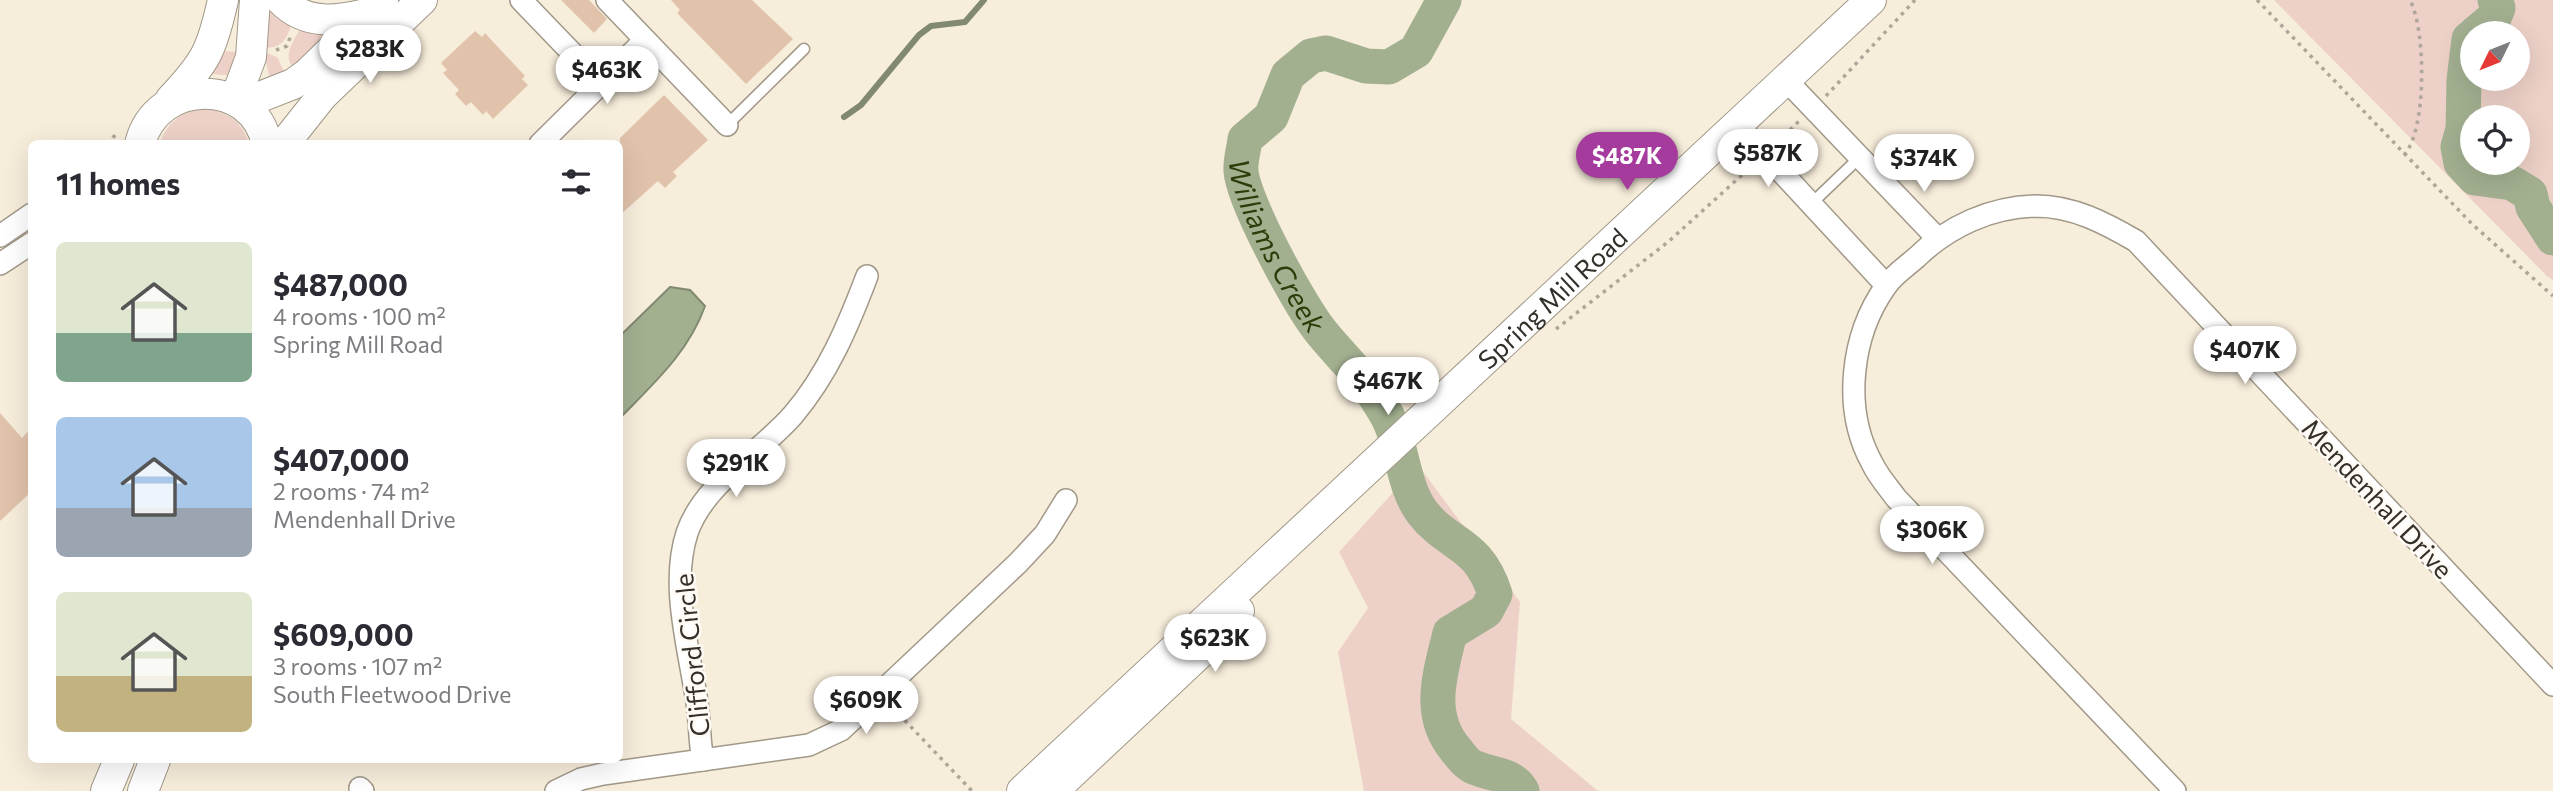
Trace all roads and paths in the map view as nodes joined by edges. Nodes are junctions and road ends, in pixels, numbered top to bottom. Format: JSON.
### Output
{"nodes":[{"id":1,"x":223,"y":0,"type":"edge"},
{"id":2,"x":255,"y":0,"type":"edge"},
{"id":3,"x":281,"y":0,"type":"edge"},
{"id":4,"x":422,"y":0,"type":"edge"},
{"id":5,"x":521,"y":0,"type":"edge"},
{"id":6,"x":607,"y":0,"type":"edge"},
{"id":7,"x":1871,"y":0,"type":"edge"},
{"id":8,"x":1915,"y":0,"type":"edge"},
{"id":9,"x":2257,"y":0,"type":"edge"},
{"id":10,"x":2410,"y":0,"type":"edge"},
{"id":11,"x":376,"y":7,"type":"edge"},
{"id":12,"x":295,"y":27,"type":"dead end"},
{"id":13,"x":645,"y":40,"type":"junction"},
{"id":14,"x":804,"y":49,"type":"dead end"},
{"id":15,"x":272,"y":50,"type":"dead end"},
{"id":16,"x":1786,"y":80,"type":"junction"},
{"id":17,"x":601,"y":83,"type":"junction"},
{"id":18,"x":238,"y":102,"type":"junction"},
{"id":19,"x":167,"y":103,"type":"junction"},
{"id":20,"x":1813,"y":108,"type":"junction"},
{"id":21,"x":1737,"y":124,"type":"junction"},
{"id":22,"x":727,"y":125,"type":"joint"},
{"id":23,"x":139,"y":137,"type":"edge"},
{"id":24,"x":265,"y":140,"type":"edge"},
{"id":25,"x":287,"y":140,"type":"edge"},
{"id":26,"x":544,"y":140,"type":"edge"},
{"id":27,"x":1765,"y":154,"type":"junction"},
{"id":28,"x":2404,"y":155,"type":"junction"},
{"id":29,"x":1860,"y":158,"type":"junction"},
{"id":30,"x":1811,"y":204,"type":"junction"},
{"id":31,"x":28,"y":217,"type":"edge"},
{"id":32,"x":0,"y":236,"type":"edge"},
{"id":33,"x":1937,"y":238,"type":"junction"},
{"id":34,"x":28,"y":246,"type":"edge"},
{"id":35,"x":0,"y":264,"type":"edge"},
{"id":36,"x":867,"y":276,"type":"dead end"},
{"id":37,"x":1886,"y":285,"type":"junction"},
{"id":38,"x":2553,"y":296,"type":"edge"},
{"id":39,"x":1551,"y":332,"type":"dead end"},
{"id":40,"x":1066,"y":500,"type":"dead end"},
{"id":41,"x":1325,"y":510,"type":"junction"},
{"id":42,"x":2553,"y":685,"type":"edge"},
{"id":43,"x":880,"y":694,"type":"junction"},
{"id":44,"x":703,"y":760,"type":"junction"},
{"id":45,"x":118,"y":763,"type":"edge"},
{"id":46,"x":154,"y":763,"type":"edge"},
{"id":47,"x":106,"y":791,"type":"edge"},
{"id":48,"x":144,"y":791,"type":"edge"},
{"id":49,"x":556,"y":791,"type":"edge"},
{"id":50,"x":972,"y":791,"type":"edge"},
{"id":51,"x":1022,"y":791,"type":"edge"},
{"id":52,"x":1053,"y":791,"type":"edge"},
{"id":53,"x":2175,"y":791,"type":"edge"}],
"edges":[{"from":1,"to":19,"type":"street"},
{"from":2,"to":18,"type":"street"},
{"from":3,"to":11,"type":"street"},
{"from":4,"to":25,"type":"street"},
{"from":5,"to":17,"type":"street"},
{"from":6,"to":13,"type":"street"},
{"from":7,"to":16,"type":"street","name":"Spring Mill Road"},
{"from":8,"to":20,"type":"path"},
{"from":9,"to":28,"type":"path"},
{"from":10,"to":28,"type":"path"},
{"from":11,"to":18,"type":"street"},
{"from":12,"to":15,"type":"path"},
{"from":13,"to":17,"type":"street"},
{"from":13,"to":22,"type":"street"},
{"from":14,"to":22,"type":"lane"},
{"from":16,"to":20,"type":"street"},
{"from":16,"to":21,"type":"street","name":"Spring Mill Road"},
{"from":17,"to":26,"type":"street"},
{"from":18,"to":19,"type":"street"},
{"from":18,"to":24,"type":"street"},
{"from":19,"to":23,"type":"street"},
{"from":20,"to":27,"type":"path"},
{"from":20,"to":29,"type":"street"},
{"from":21,"to":27,"type":"street"},
{"from":21,"to":41,"type":"street","name":"Spring Mill Road"},
{"from":27,"to":30,"type":"street"},
{"from":27,"to":39,"type":"path"},
{"from":28,"to":38,"type":"path"},
{"from":29,"to":30,"type":"lane"},
{"from":29,"to":33,"type":"street"},
{"from":30,"to":37,"type":"street"},
{"from":31,"to":32,"type":"street"},
{"from":33,"to":37,"type":"street","name":"Mendenhall Drive"},
{"from":33,"to":42,"type":"street","name":"Mendenhall Drive"},
{"from":34,"to":35,"type":"street"},
{"from":36,"to":44,"type":"street","name":"Clifford Circle"},
{"from":37,"to":53,"type":"street"},
{"from":40,"to":43,"type":"street"},
{"from":41,"to":51,"type":"street","name":"Spring Mill Road"},
{"from":41,"to":52,"type":"street","name":"Spring Mill Road"},
{"from":43,"to":44,"type":"street"},
{"from":43,"to":50,"type":"path"},
{"from":44,"to":49,"type":"street"},
{"from":45,"to":47,"type":"street"},
{"from":46,"to":48,"type":"street"}]}
